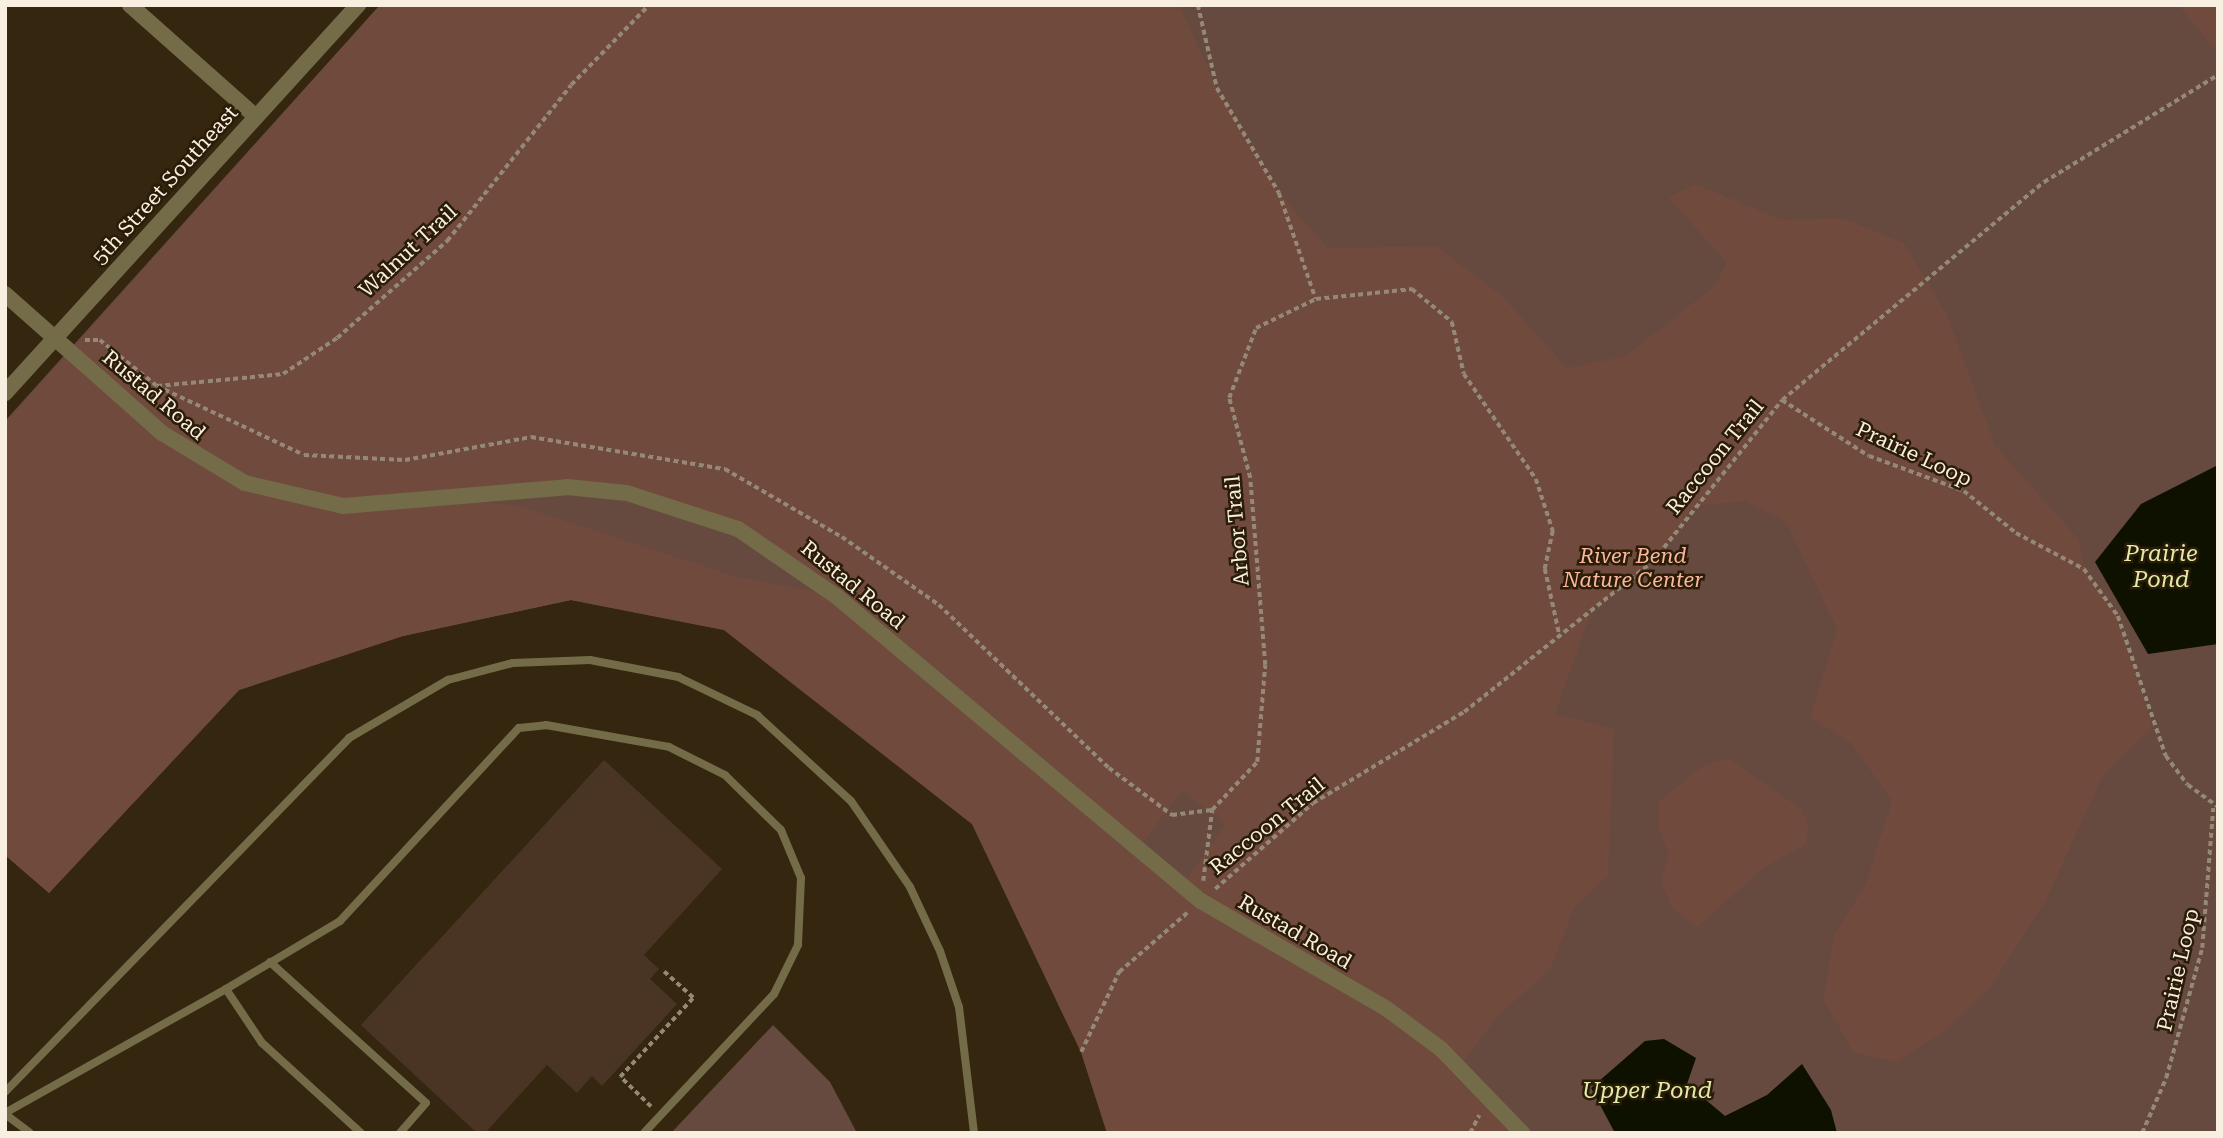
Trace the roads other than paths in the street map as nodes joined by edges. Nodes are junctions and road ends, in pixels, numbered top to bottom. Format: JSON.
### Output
{"nodes":[{"id":1,"x":130,"y":5,"type":"edge"},
{"id":2,"x":358,"y":5,"type":"edge"},
{"id":3,"x":255,"y":116,"type":"junction"},
{"id":4,"x":5,"y":295,"type":"edge"},
{"id":5,"x":55,"y":339,"type":"junction"},
{"id":6,"x":5,"y":393,"type":"edge"},
{"id":7,"x":270,"y":962,"type":"junction"},
{"id":8,"x":226,"y":989,"type":"junction"},
{"id":9,"x":5,"y":1091,"type":"edge"},
{"id":10,"x":5,"y":1114,"type":"edge"},
{"id":11,"x":30,"y":1133,"type":"edge"},
{"id":12,"x":361,"y":1133,"type":"edge"},
{"id":13,"x":400,"y":1133,"type":"edge"},
{"id":14,"x":644,"y":1133,"type":"edge"},
{"id":15,"x":974,"y":1133,"type":"edge"},
{"id":16,"x":1522,"y":1133,"type":"edge"}],
"edges":[{"from":1,"to":3,"type":"street"},
{"from":2,"to":3,"type":"street","name":"5th Street Southeast"},
{"from":3,"to":5,"type":"street","name":"5th Street Southeast"},
{"from":4,"to":5,"type":"street","name":"Rustad Road"},
{"from":5,"to":6,"type":"street","name":"5th Street Southeast"},
{"from":5,"to":16,"type":"street","name":"Rustad Road"},
{"from":7,"to":8,"type":"lane"},
{"from":7,"to":13,"type":"lane"},
{"from":7,"to":14,"type":"lane"},
{"from":8,"to":10,"type":"lane"},
{"from":8,"to":12,"type":"lane"},
{"from":9,"to":15,"type":"lane"},
{"from":10,"to":11,"type":"lane"}]}
